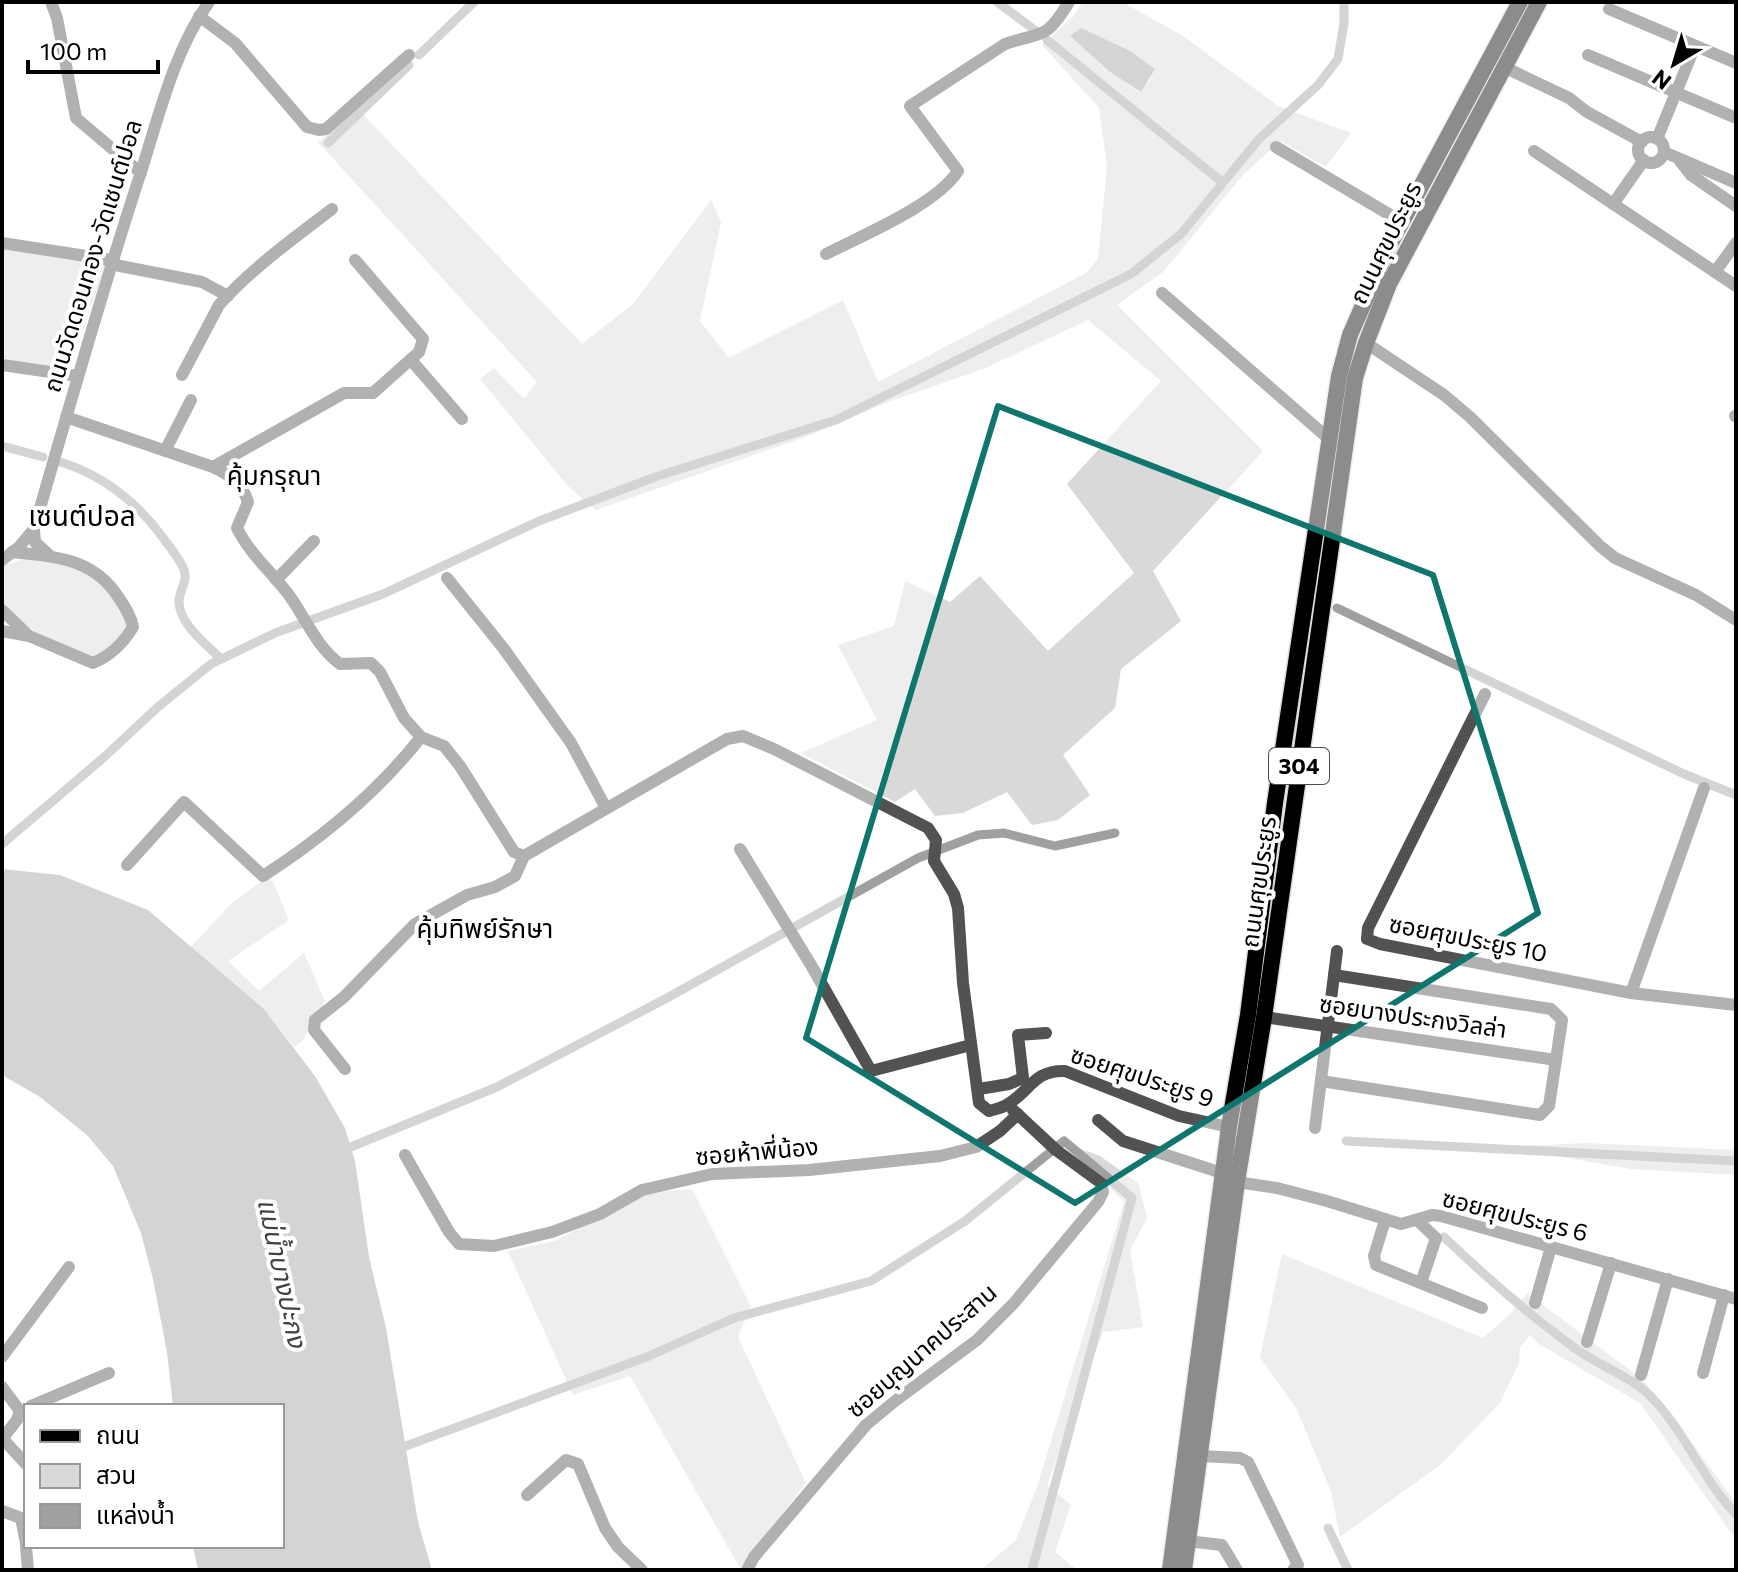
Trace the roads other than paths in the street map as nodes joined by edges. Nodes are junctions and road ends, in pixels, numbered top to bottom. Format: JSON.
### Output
{"nodes":[{"id":1,"x":51,"y":2,"type":"edge"},
{"id":2,"x":209,"y":2,"type":"edge"},
{"id":3,"x":1069,"y":2,"type":"edge"},
{"id":4,"x":1520,"y":2,"type":"edge"},
{"id":5,"x":1539,"y":2,"type":"edge"},
{"id":6,"x":1609,"y":9,"type":"dead end"},
{"id":7,"x":199,"y":16,"type":"junction"},
{"id":8,"x":1695,"y":46,"type":"junction"},
{"id":9,"x":409,"y":55,"type":"dead end"},
{"id":10,"x":1588,"y":55,"type":"dead end"},
{"id":11,"x":1736,"y":63,"type":"edge"},
{"id":12,"x":1504,"y":67,"type":"junction"},
{"id":13,"x":1675,"y":93,"type":"junction"},
{"id":14,"x":1736,"y":118,"type":"edge"},
{"id":15,"x":1657,"y":139,"type":"junction"},
{"id":16,"x":1642,"y":142,"type":"junction"},
{"id":17,"x":1276,"y":147,"type":"dead end"},
{"id":18,"x":1534,"y":151,"type":"dead end"},
{"id":19,"x":1664,"y":152,"type":"junction"},
{"id":20,"x":1678,"y":159,"type":"junction"},
{"id":21,"x":1644,"y":160,"type":"junction"},
{"id":22,"x":141,"y":173,"type":"junction"},
{"id":23,"x":1736,"y":183,"type":"edge"},
{"id":24,"x":1613,"y":204,"type":"junction"},
{"id":25,"x":1736,"y":206,"type":"edge"},
{"id":26,"x":332,"y":209,"type":"dead end"},
{"id":27,"x":1402,"y":222,"type":"junction"},
{"id":28,"x":2,"y":243,"type":"edge"},
{"id":29,"x":1736,"y":243,"type":"edge"},
{"id":30,"x":826,"y":254,"type":"dead end"},
{"id":31,"x":355,"y":260,"type":"dead end"},
{"id":32,"x":111,"y":262,"type":"junction"},
{"id":33,"x":1715,"y":272,"type":"junction"},
{"id":34,"x":1736,"y":286,"type":"edge"},
{"id":35,"x":1162,"y":293,"type":"dead end"},
{"id":36,"x":228,"y":296,"type":"junction"},
{"id":37,"x":1366,"y":343,"type":"junction"},
{"id":38,"x":411,"y":360,"type":"junction"},
{"id":39,"x":2,"y":365,"type":"edge"},
{"id":40,"x":182,"y":375,"type":"dead end"},
{"id":41,"x":78,"y":376,"type":"junction"},
{"id":42,"x":191,"y":400,"type":"dead end"},
{"id":43,"x":66,"y":417,"type":"junction"},
{"id":44,"x":462,"y":419,"type":"dead end"},
{"id":45,"x":1329,"y":439,"type":"junction"},
{"id":46,"x":165,"y":451,"type":"junction"},
{"id":47,"x":213,"y":467,"type":"junction"},
{"id":48,"x":34,"y":529,"type":"junction"},
{"id":49,"x":314,"y":541,"type":"dead end"},
{"id":50,"x":49,"y":555,"type":"junction"},
{"id":51,"x":6,"y":556,"type":"edge"},
{"id":52,"x":447,"y":578,"type":"dead end"},
{"id":53,"x":276,"y":580,"type":"junction"},
{"id":54,"x":2,"y":610,"type":"edge"},
{"id":55,"x":1736,"y":620,"type":"edge"},
{"id":56,"x":2,"y":631,"type":"edge"},
{"id":57,"x":29,"y":636,"type":"junction"},
{"id":58,"x":1485,"y":694,"type":"dead end"},
{"id":59,"x":421,"y":737,"type":"junction"},
{"id":60,"x":1704,"y":788,"type":"dead end"},
{"id":61,"x":606,"y":808,"type":"junction"},
{"id":62,"x":740,"y":849,"type":"dead end"},
{"id":63,"x":524,"y":856,"type":"junction"},
{"id":64,"x":127,"y":865,"type":"dead end"},
{"id":65,"x":1337,"y":951,"type":"dead end"},
{"id":66,"x":1334,"y":975,"type":"junction"},
{"id":67,"x":1631,"y":993,"type":"junction"},
{"id":68,"x":1736,"y":1005,"type":"edge"},
{"id":69,"x":1256,"y":1016,"type":"junction"},
{"id":70,"x":1327,"y":1027,"type":"junction"},
{"id":71,"x":1046,"y":1033,"type":"dead end"},
{"id":72,"x":971,"y":1045,"type":"junction"},
{"id":73,"x":1556,"y":1060,"type":"junction"},
{"id":74,"x":345,"y":1069,"type":"dead end"},
{"id":75,"x":1321,"y":1081,"type":"junction"},
{"id":76,"x":1026,"y":1082,"type":"junction"},
{"id":77,"x":979,"y":1089,"type":"junction"},
{"id":78,"x":1012,"y":1110,"type":"junction"},
{"id":79,"x":1098,"y":1120,"type":"dead end"},
{"id":80,"x":1229,"y":1127,"type":"junction"},
{"id":81,"x":1315,"y":1128,"type":"dead end"},
{"id":82,"x":405,"y":1155,"type":"dead end"},
{"id":83,"x":1230,"y":1178,"type":"junction"},
{"id":84,"x":1385,"y":1220,"type":"junction"},
{"id":85,"x":1417,"y":1220,"type":"junction"},
{"id":86,"x":1551,"y":1247,"type":"junction"},
{"id":87,"x":1611,"y":1263,"type":"junction"},
{"id":88,"x":69,"y":1267,"type":"dead end"},
{"id":89,"x":1668,"y":1279,"type":"junction"},
{"id":90,"x":1421,"y":1283,"type":"junction"},
{"id":91,"x":1730,"y":1297,"type":"edge"},
{"id":92,"x":1535,"y":1303,"type":"dead end"},
{"id":93,"x":1482,"y":1308,"type":"dead end"},
{"id":94,"x":1587,"y":1342,"type":"dead end"},
{"id":95,"x":2,"y":1357,"type":"edge"},
{"id":96,"x":109,"y":1373,"type":"dead end"},
{"id":97,"x":1703,"y":1373,"type":"dead end"},
{"id":98,"x":1641,"y":1375,"type":"dead end"},
{"id":99,"x":2,"y":1387,"type":"edge"},
{"id":100,"x":35,"y":1404,"type":"edge"},
{"id":101,"x":24,"y":1406,"type":"edge"},
{"id":102,"x":24,"y":1411,"type":"edge"},
{"id":103,"x":2,"y":1438,"type":"edge"},
{"id":104,"x":1201,"y":1456,"type":"junction"},
{"id":105,"x":24,"y":1462,"type":"edge"},
{"id":106,"x":527,"y":1495,"type":"dead end"},
{"id":107,"x":2,"y":1511,"type":"edge"},
{"id":108,"x":24,"y":1534,"type":"edge"},
{"id":109,"x":1187,"y":1541,"type":"junction"},
{"id":110,"x":26,"y":1548,"type":"edge"},
{"id":111,"x":1296,"y":1568,"type":"edge"},
{"id":112,"x":28,"y":1570,"type":"edge"},
{"id":113,"x":642,"y":1570,"type":"edge"},
{"id":114,"x":747,"y":1570,"type":"edge"},
{"id":115,"x":1170,"y":1570,"type":"edge"},
{"id":116,"x":1184,"y":1570,"type":"edge"},
{"id":117,"x":1237,"y":1570,"type":"edge"}],
"edges":[{"from":1,"to":22,"type":"street"},
{"from":2,"to":7,"type":"street","name":"ถนนวัดดอนทอง-วัดเซนต์ปอล"},
{"from":3,"to":30,"type":"street"},
{"from":4,"to":27,"type":"main road","name":"ถนนศุขประยูร","number":"304"},
{"from":5,"to":12,"type":"main road","name":"ถนนศุขประยูร","number":"304"},
{"from":6,"to":8,"type":"street"},
{"from":7,"to":9,"type":"street"},
{"from":7,"to":22,"type":"street","name":"ถนนวัดดอนทอง-วัดเซนต์ปอล"},
{"from":8,"to":11,"type":"street"},
{"from":8,"to":13,"type":"street"},
{"from":10,"to":13,"type":"street"},
{"from":12,"to":16,"type":"street"},
{"from":12,"to":37,"type":"main road","name":"ถนนศุขประยูร","number":"304"},
{"from":13,"to":14,"type":"street"},
{"from":13,"to":15,"type":"street"},
{"from":15,"to":16,"type":"street"},
{"from":15,"to":19,"type":"street"},
{"from":16,"to":21,"type":"street"},
{"from":17,"to":27,"type":"street"},
{"from":18,"to":24,"type":"street"},
{"from":19,"to":20,"type":"street"},
{"from":19,"to":21,"type":"street"},
{"from":20,"to":23,"type":"street"},
{"from":20,"to":25,"type":"street"},
{"from":21,"to":24,"type":"street"},
{"from":22,"to":32,"type":"street","name":"ถนนวัดดอนทอง-วัดเซนต์ปอล"},
{"from":24,"to":33,"type":"street"},
{"from":26,"to":36,"type":"street"},
{"from":27,"to":45,"type":"main road","name":"ถนนศุขประยูร","number":"304"},
{"from":28,"to":32,"type":"street"},
{"from":29,"to":33,"type":"street"},
{"from":31,"to":38,"type":"street"},
{"from":32,"to":36,"type":"street"},
{"from":32,"to":41,"type":"street","name":"ถนนวัดดอนทอง-วัดเซนต์ปอล"},
{"from":33,"to":34,"type":"street"},
{"from":35,"to":45,"type":"street"},
{"from":36,"to":40,"type":"street"},
{"from":37,"to":55,"type":"street"},
{"from":37,"to":69,"type":"main road","name":"ถนนศุขประยูร","number":"304"},
{"from":38,"to":44,"type":"street"},
{"from":38,"to":47,"type":"street"},
{"from":39,"to":41,"type":"street"},
{"from":41,"to":43,"type":"street","name":"ถนนวัดดอนทอง-วัดเซนต์ปอล"},
{"from":42,"to":46,"type":"street"},
{"from":43,"to":46,"type":"street"},
{"from":43,"to":48,"type":"street","name":"ถนนวัดดอนทอง-วัดเซนต์ปอล"},
{"from":45,"to":69,"type":"main road","name":"ถนนศุขประยูร","number":"304"},
{"from":46,"to":47,"type":"street"},
{"from":47,"to":53,"type":"street"},
{"from":48,"to":50,"type":"street"},
{"from":48,"to":51,"type":"street"},
{"from":49,"to":53,"type":"street"},
{"from":50,"to":51,"type":"street"},
{"from":50,"to":57,"type":"street"},
{"from":52,"to":61,"type":"street"},
{"from":53,"to":59,"type":"street"},
{"from":54,"to":57,"type":"street"},
{"from":56,"to":57,"type":"street"},
{"from":58,"to":67,"type":"street","name":"ซอยศุขประยูร 10"},
{"from":59,"to":63,"type":"street"},
{"from":59,"to":64,"type":"street"},
{"from":60,"to":67,"type":"street"},
{"from":61,"to":63,"type":"street"},
{"from":61,"to":72,"type":"street"},
{"from":62,"to":72,"type":"street"},
{"from":63,"to":74,"type":"street"},
{"from":65,"to":66,"type":"street"},
{"from":66,"to":70,"type":"street"},
{"from":66,"to":73,"type":"street"},
{"from":67,"to":68,"type":"street","name":"ซอยศุขประยูร 10"},
{"from":69,"to":70,"type":"street","name":"ซอยบางประกงวิลล่า"},
{"from":69,"to":80,"type":"main road","name":"ถนนศุขประยูร","number":"304"},
{"from":69,"to":83,"type":"main road","name":"ถนนศุขประยูร","number":"304"},
{"from":70,"to":73,"type":"street","name":"ซอยบางประกงวิลล่า"},
{"from":70,"to":75,"type":"street"},
{"from":71,"to":76,"type":"street"},
{"from":72,"to":77,"type":"street"},
{"from":73,"to":75,"type":"street"},
{"from":75,"to":81,"type":"street"},
{"from":76,"to":77,"type":"street"},
{"from":76,"to":78,"type":"street","name":"ซอยศุขประยูร 9"},
{"from":76,"to":80,"type":"street","name":"ซอยศุขประยูร 9"},
{"from":77,"to":78,"type":"street"},
{"from":78,"to":82,"type":"street","name":"ซอยห้าพี่น้อง"},
{"from":78,"to":114,"type":"street","name":"ซอยบุญนาคประสาน"},
{"from":79,"to":83,"type":"street","name":"ซอยศุขประยูร 6"},
{"from":80,"to":83,"type":"main road","name":"ถนนศุขประยูร","number":"304"},
{"from":83,"to":84,"type":"street","name":"ซอยศุขประยูร 6"},
{"from":83,"to":104,"type":"main road","name":"ถนนศุขประยูร","number":"304"},
{"from":83,"to":115,"type":"main road","name":"ถนนศุขประยูร","number":"304"},
{"from":84,"to":85,"type":"street","name":"ซอยศุขประยูร 6"},
{"from":84,"to":90,"type":"street"},
{"from":85,"to":86,"type":"street","name":"ซอยศุขประยูร 6"},
{"from":85,"to":90,"type":"street"},
{"from":86,"to":87,"type":"street","name":"ซอยศุขประยูร 6"},
{"from":86,"to":92,"type":"street"},
{"from":87,"to":89,"type":"street","name":"ซอยศุขประยูร 6"},
{"from":87,"to":94,"type":"street"},
{"from":88,"to":95,"type":"street"},
{"from":89,"to":91,"type":"street","name":"ซอยศุขประยูร 6"},
{"from":89,"to":98,"type":"street"},
{"from":90,"to":93,"type":"street"},
{"from":91,"to":97,"type":"street"},
{"from":96,"to":100,"type":"street"},
{"from":99,"to":101,"type":"street"},
{"from":102,"to":103,"type":"street"},
{"from":103,"to":105,"type":"street"},
{"from":104,"to":109,"type":"main road","name":"ถนนศุขประยูร","number":"304"},
{"from":104,"to":111,"type":"street"},
{"from":106,"to":113,"type":"street"},
{"from":107,"to":108,"type":"street"},
{"from":109,"to":116,"type":"main road","name":"ถนนศุขประยูร","number":"304"},
{"from":109,"to":117,"type":"street"},
{"from":110,"to":112,"type":"street"}]}
